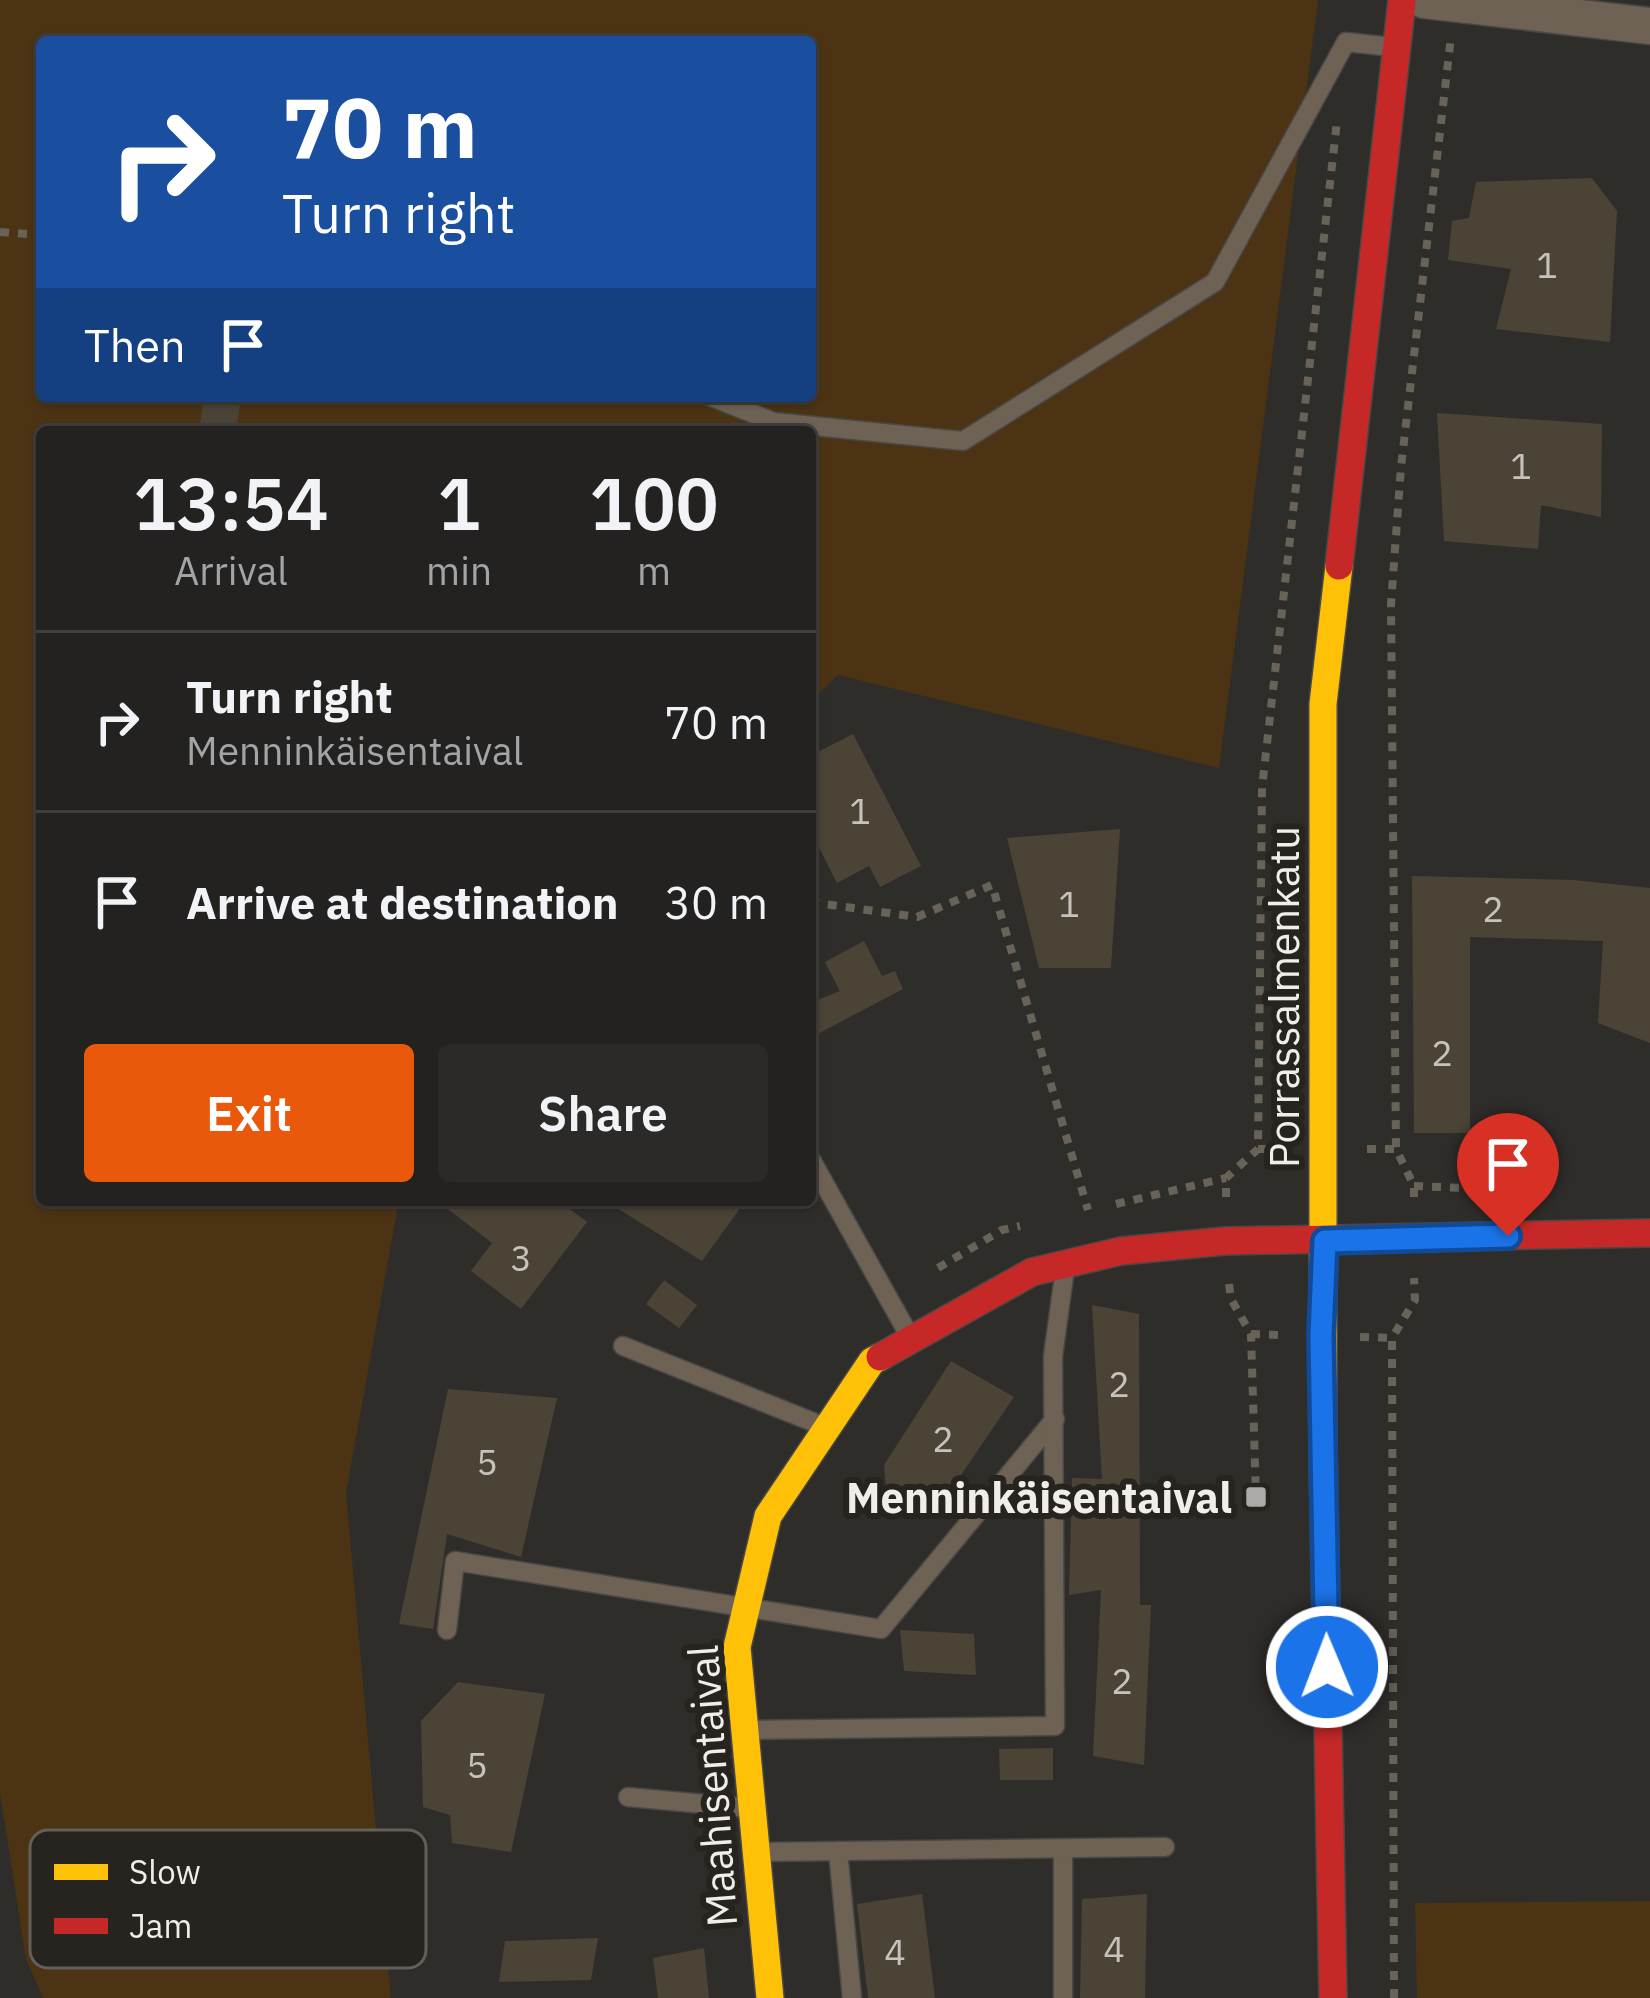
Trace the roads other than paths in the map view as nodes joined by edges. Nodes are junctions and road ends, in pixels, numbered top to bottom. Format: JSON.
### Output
{"nodes":[{"id":1,"x":1402,"y":0,"type":"edge"},
{"id":2,"x":1440,"y":2,"type":"edge"},
{"id":3,"x":1650,"y":26,"type":"edge"},
{"id":4,"x":1397,"y":47,"type":"junction"},
{"id":5,"x":725,"y":402,"type":"edge"},
{"id":6,"x":812,"y":426,"type":"edge"},
{"id":7,"x":816,"y":426,"type":"edge"},
{"id":8,"x":816,"y":1169,"type":"edge"},
{"id":9,"x":1650,"y":1233,"type":"edge"},
{"id":10,"x":1325,"y":1241,"type":"junction"},
{"id":11,"x":1066,"y":1264,"type":"junction"},
{"id":12,"x":911,"y":1339,"type":"junction"},
{"id":13,"x":623,"y":1346,"type":"dead end"},
{"id":14,"x":1055,"y":1419,"type":"junction"},
{"id":15,"x":828,"y":1427,"type":"junction"},
{"id":16,"x":746,"y":1610,"type":"junction"},
{"id":17,"x":447,"y":1630,"type":"dead end"},
{"id":18,"x":745,"y":1730,"type":"junction"},
{"id":19,"x":628,"y":1797,"type":"dead end"},
{"id":20,"x":752,"y":1809,"type":"junction"},
{"id":21,"x":1165,"y":1847,"type":"dead end"},
{"id":22,"x":1063,"y":1849,"type":"junction"},
{"id":23,"x":838,"y":1851,"type":"junction"},
{"id":24,"x":756,"y":1852,"type":"junction"},
{"id":25,"x":770,"y":1998,"type":"edge"},
{"id":26,"x":852,"y":1998,"type":"edge"},
{"id":27,"x":1063,"y":1998,"type":"edge"},
{"id":28,"x":1333,"y":1998,"type":"edge"}],
"edges":[{"from":1,"to":4,"type":"street","name":"Porrassalmenkatu"},
{"from":2,"to":3,"type":"street"},
{"from":4,"to":7,"type":"lane"},
{"from":4,"to":10,"type":"street","name":"Porrassalmenkatu"},
{"from":5,"to":6,"type":"lane"},
{"from":8,"to":12,"type":"lane"},
{"from":9,"to":10,"type":"street"},
{"from":10,"to":11,"type":"street","name":"Maahisentaival"},
{"from":10,"to":28,"type":"street","name":"Porrassalmenkatu"},
{"from":11,"to":12,"type":"street","name":"Maahisentaival"},
{"from":11,"to":14,"type":"lane"},
{"from":12,"to":15,"type":"street","name":"Maahisentaival"},
{"from":13,"to":15,"type":"lane"},
{"from":14,"to":16,"type":"lane"},
{"from":14,"to":18,"type":"lane"},
{"from":15,"to":16,"type":"street","name":"Maahisentaival"},
{"from":16,"to":17,"type":"lane"},
{"from":16,"to":18,"type":"street","name":"Maahisentaival"},
{"from":18,"to":20,"type":"street","name":"Maahisentaival"},
{"from":19,"to":20,"type":"lane"},
{"from":20,"to":24,"type":"street","name":"Maahisentaival"},
{"from":21,"to":22,"type":"lane"},
{"from":22,"to":23,"type":"lane"},
{"from":22,"to":27,"type":"lane"},
{"from":23,"to":24,"type":"lane"},
{"from":23,"to":26,"type":"lane"},
{"from":24,"to":25,"type":"street","name":"Maahisentaival"}]}
